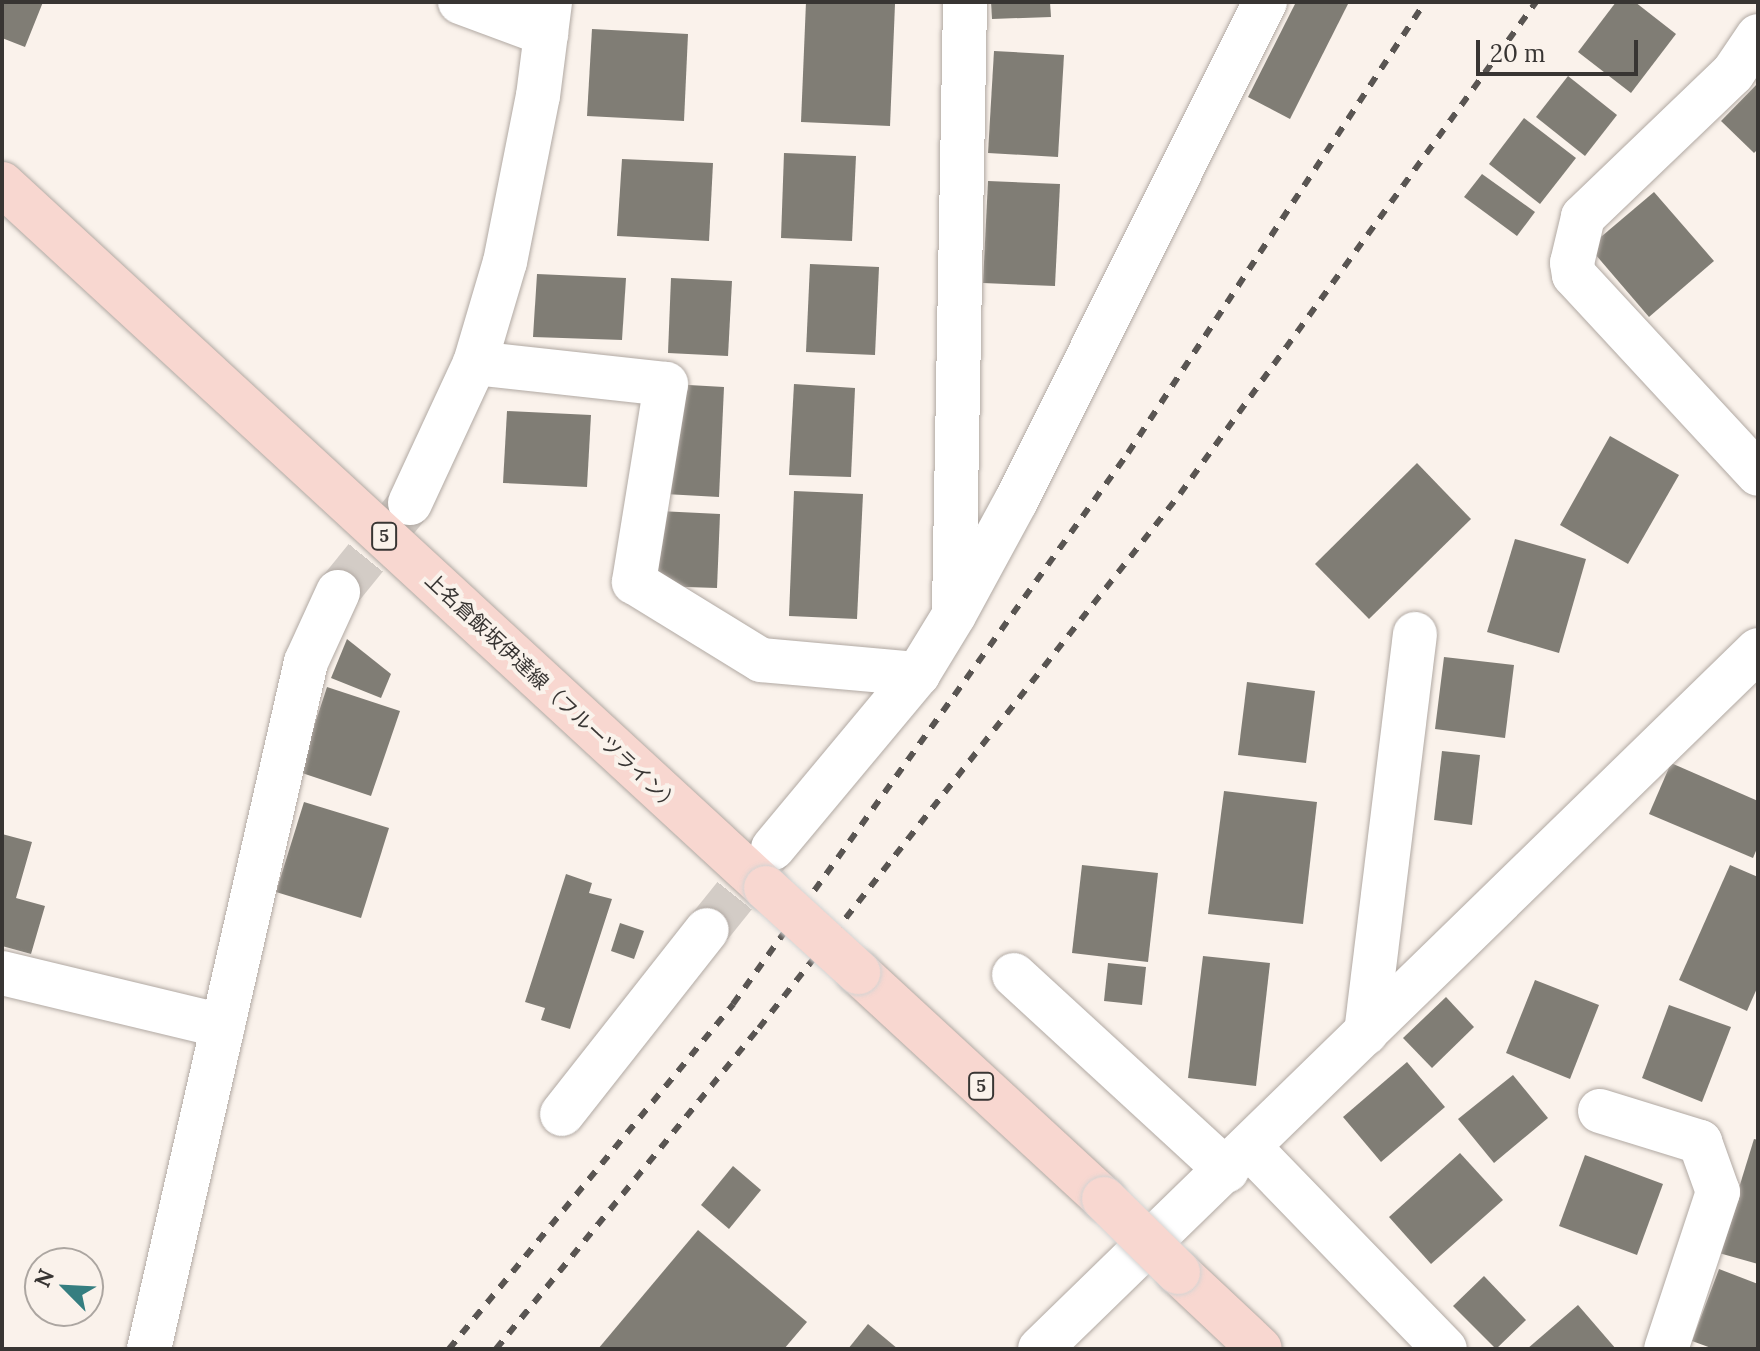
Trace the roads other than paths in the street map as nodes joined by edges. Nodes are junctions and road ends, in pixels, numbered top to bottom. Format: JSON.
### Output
{"nodes":[{"id":1,"x":460,"y":2,"type":"edge"},
{"id":2,"x":965,"y":2,"type":"edge"},
{"id":3,"x":1265,"y":2,"type":"edge"},
{"id":4,"x":548,"y":18,"type":"edge"},
{"id":5,"x":1758,"y":36,"type":"edge"},
{"id":6,"x":2,"y":184,"type":"edge"},
{"id":7,"x":475,"y":363,"type":"junction"},
{"id":8,"x":1758,"y":474,"type":"edge"},
{"id":9,"x":410,"y":503,"type":"tunnel mouth"},
{"id":10,"x":338,"y":592,"type":"tunnel mouth"},
{"id":11,"x":954,"y":615,"type":"junction"},
{"id":12,"x":1415,"y":634,"type":"dead end"},
{"id":13,"x":1758,"y":650,"type":"edge"},
{"id":14,"x":918,"y":674,"type":"junction"},
{"id":15,"x":770,"y":868,"type":"junction"},
{"id":16,"x":707,"y":930,"type":"tunnel mouth"},
{"id":17,"x":2,"y":973,"type":"edge"},
{"id":18,"x":1014,"y":975,"type":"dead end"},
{"id":19,"x":223,"y":1026,"type":"junction"},
{"id":20,"x":1366,"y":1033,"type":"junction"},
{"id":21,"x":1600,"y":1111,"type":"dead end"},
{"id":22,"x":562,"y":1114,"type":"dead end"},
{"id":23,"x":1238,"y":1160,"type":"junction"},
{"id":24,"x":149,"y":1349,"type":"edge"},
{"id":25,"x":1040,"y":1349,"type":"edge"},
{"id":26,"x":1260,"y":1349,"type":"edge"},
{"id":27,"x":1445,"y":1349,"type":"edge"},
{"id":28,"x":1666,"y":1349,"type":"edge"}],
"edges":[{"from":1,"to":4,"type":"street"},
{"from":2,"to":11,"type":"street"},
{"from":3,"to":11,"type":"street"},
{"from":4,"to":7,"type":"street"},
{"from":5,"to":8,"type":"street"},
{"from":6,"to":15,"type":"main road","name":"上名倉飯坂伊達線（フルーツライン）","number":"5"},
{"from":7,"to":9,"type":"street"},
{"from":7,"to":14,"type":"street"},
{"from":10,"to":19,"type":"street"},
{"from":11,"to":14,"type":"street"},
{"from":12,"to":20,"type":"street"},
{"from":13,"to":20,"type":"street"},
{"from":14,"to":15,"type":"street"},
{"from":15,"to":26,"type":"main road","name":"上名倉飯坂伊達線（フルーツライン）","number":"5","bridge":true},
{"from":16,"to":22,"type":"street"},
{"from":17,"to":19,"type":"street"},
{"from":18,"to":23,"type":"street"},
{"from":19,"to":24,"type":"street"},
{"from":20,"to":23,"type":"street"},
{"from":21,"to":28,"type":"street"},
{"from":23,"to":25,"type":"street"},
{"from":23,"to":27,"type":"street"}]}
